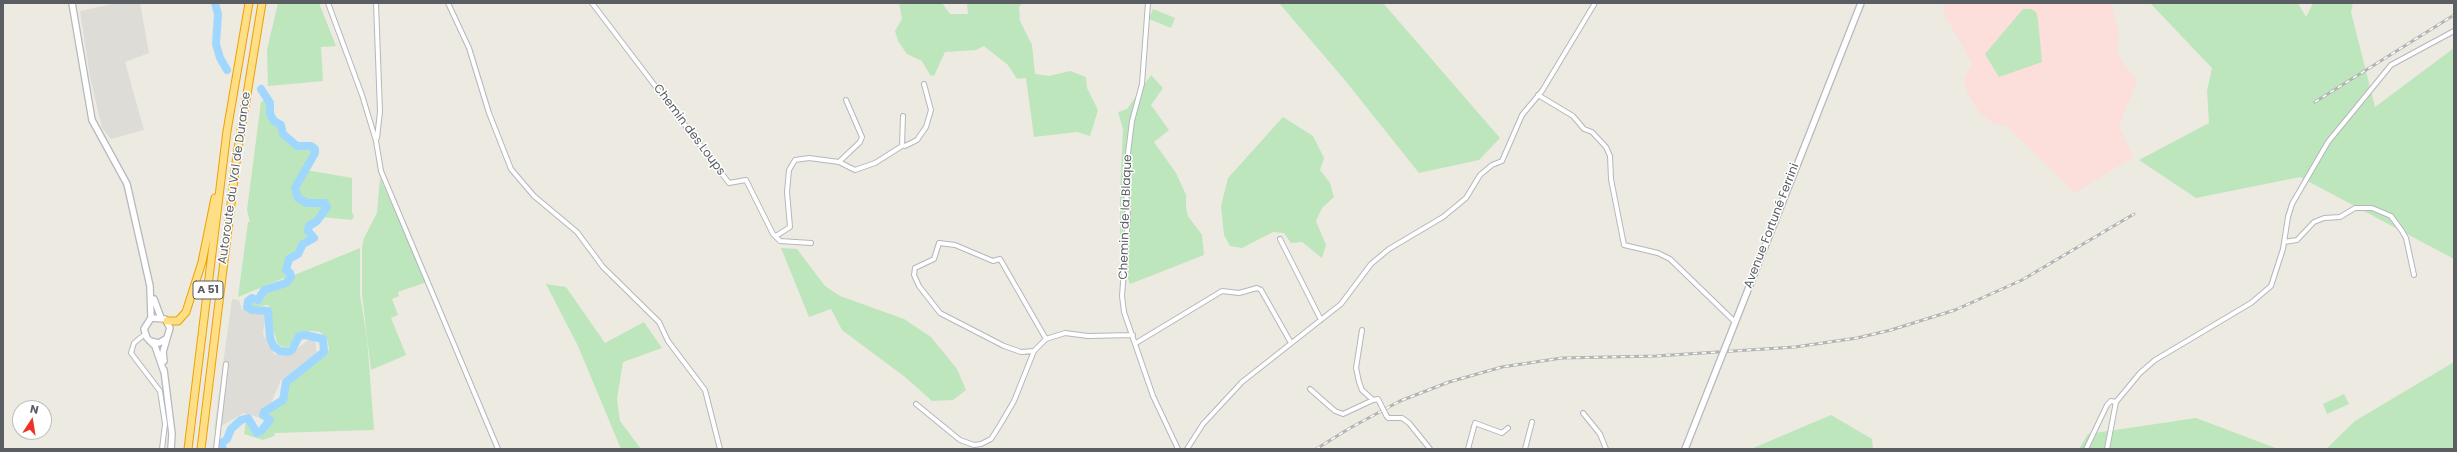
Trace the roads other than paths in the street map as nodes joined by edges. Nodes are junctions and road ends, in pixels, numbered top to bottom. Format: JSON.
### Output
{"nodes":[{"id":1,"x":72,"y":3,"type":"edge"},
{"id":2,"x":249,"y":3,"type":"edge"},
{"id":3,"x":262,"y":3,"type":"edge"},
{"id":4,"x":328,"y":3,"type":"edge"},
{"id":5,"x":376,"y":3,"type":"edge"},
{"id":6,"x":448,"y":3,"type":"edge"},
{"id":7,"x":592,"y":3,"type":"edge"},
{"id":8,"x":1148,"y":3,"type":"edge"},
{"id":9,"x":1595,"y":3,"type":"edge"},
{"id":10,"x":1861,"y":3,"type":"edge"},
{"id":11,"x":2454,"y":31,"type":"edge"},
{"id":12,"x":924,"y":84,"type":"dead end"},
{"id":13,"x":1538,"y":95,"type":"junction"},
{"id":14,"x":846,"y":100,"type":"dead end"},
{"id":15,"x":903,"y":116,"type":"dead end"},
{"id":16,"x":379,"y":126,"type":"junction"},
{"id":17,"x":372,"y":128,"type":"junction"},
{"id":18,"x":227,"y":131,"type":"junction"},
{"id":19,"x":376,"y":141,"type":"junction"},
{"id":20,"x":902,"y":145,"type":"junction"},
{"id":21,"x":838,"y":162,"type":"junction"},
{"id":22,"x":776,"y":236,"type":"junction"},
{"id":23,"x":1280,"y":239,"type":"dead end"},
{"id":24,"x":2284,"y":242,"type":"junction"},
{"id":25,"x":811,"y":243,"type":"dead end"},
{"id":26,"x":2414,"y":275,"type":"dead end"},
{"id":27,"x":150,"y":286,"type":"junction"},
{"id":28,"x":151,"y":318,"type":"junction"},
{"id":29,"x":164,"y":320,"type":"junction"},
{"id":30,"x":1321,"y":320,"type":"junction"},
{"id":31,"x":1735,"y":322,"type":"junction"},
{"id":32,"x":1362,"y":330,"type":"dead end"},
{"id":33,"x":145,"y":334,"type":"junction"},
{"id":34,"x":1133,"y":335,"type":"junction"},
{"id":35,"x":168,"y":338,"type":"junction"},
{"id":36,"x":1046,"y":339,"type":"junction"},
{"id":37,"x":150,"y":341,"type":"junction"},
{"id":38,"x":1136,"y":343,"type":"junction"},
{"id":39,"x":1291,"y":343,"type":"junction"},
{"id":40,"x":1034,"y":351,"type":"junction"},
{"id":41,"x":213,"y":353,"type":"junction"},
{"id":42,"x":226,"y":364,"type":"dead end"},
{"id":43,"x":164,"y":372,"type":"junction"},
{"id":44,"x":1310,"y":389,"type":"dead end"},
{"id":45,"x":1373,"y":400,"type":"junction"},
{"id":46,"x":2116,"y":402,"type":"junction"},
{"id":47,"x":916,"y":404,"type":"dead end"},
{"id":48,"x":1583,"y":413,"type":"dead end"},
{"id":49,"x":1532,"y":422,"type":"dead end"},
{"id":50,"x":1508,"y":428,"type":"dead end"},
{"id":51,"x":975,"y":447,"type":"edge"},
{"id":52,"x":162,"y":449,"type":"edge"},
{"id":53,"x":171,"y":449,"type":"edge"},
{"id":54,"x":188,"y":449,"type":"edge"},
{"id":55,"x":201,"y":449,"type":"edge"},
{"id":56,"x":205,"y":449,"type":"edge"},
{"id":57,"x":216,"y":449,"type":"edge"},
{"id":58,"x":498,"y":449,"type":"edge"},
{"id":59,"x":720,"y":449,"type":"edge"},
{"id":60,"x":1178,"y":449,"type":"edge"},
{"id":61,"x":1187,"y":449,"type":"edge"},
{"id":62,"x":1430,"y":449,"type":"edge"},
{"id":63,"x":1468,"y":449,"type":"edge"},
{"id":64,"x":1525,"y":449,"type":"edge"},
{"id":65,"x":1606,"y":449,"type":"edge"},
{"id":66,"x":1685,"y":449,"type":"edge"},
{"id":67,"x":2086,"y":449,"type":"edge"},
{"id":68,"x":2106,"y":449,"type":"edge"}],
"edges":[{"from":1,"to":27,"type":"main road"},
{"from":2,"to":18,"type":"highway","name":"Autoroute du Val de Durance","number":"A 51"},
{"from":3,"to":41,"type":"highway","name":"Autoroute du Val de Durance","number":"A 51"},
{"from":4,"to":17,"type":"street"},
{"from":5,"to":16,"type":"street"},
{"from":6,"to":59,"type":"street"},
{"from":7,"to":22,"type":"street","name":"Chemin des Loups"},
{"from":8,"to":34,"type":"street","name":"Chemin de la Blaque"},
{"from":9,"to":13,"type":"street"},
{"from":10,"to":31,"type":"main road","name":"Avenue Fortuné Ferrini"},
{"from":11,"to":24,"type":"street"},
{"from":12,"to":20,"type":"street"},
{"from":13,"to":30,"type":"street"},
{"from":13,"to":31,"type":"street"},
{"from":14,"to":21,"type":"street"},
{"from":15,"to":20,"type":"street"},
{"from":16,"to":17,"type":"street"},
{"from":16,"to":19,"type":"street"},
{"from":17,"to":19,"type":"street"},
{"from":18,"to":29,"type":"highway"},
{"from":18,"to":54,"type":"highway","name":"Autoroute du Val de Durance","number":"A 51"},
{"from":19,"to":58,"type":"street"},
{"from":20,"to":21,"type":"street"},
{"from":21,"to":22,"type":"street"},
{"from":22,"to":25,"type":"street"},
{"from":23,"to":30,"type":"street"},
{"from":24,"to":26,"type":"street"},
{"from":24,"to":46,"type":"street"},
{"from":27,"to":28,"type":"main road"},
{"from":27,"to":29,"type":"main road"},
{"from":28,"to":29,"type":"main road"},
{"from":28,"to":33,"type":"main road"},
{"from":29,"to":35,"type":"main road"},
{"from":30,"to":39,"type":"street"},
{"from":31,"to":66,"type":"main road","name":"Avenue Fortuné Ferrini","bridge":true},
{"from":32,"to":45,"type":"street"},
{"from":33,"to":37,"type":"main road"},
{"from":33,"to":52,"type":"street"},
{"from":34,"to":36,"type":"street"},
{"from":34,"to":38,"type":"street","name":"Chemin de la Blaque"},
{"from":35,"to":37,"type":"main road"},
{"from":35,"to":43,"type":"main road"},
{"from":36,"to":40,"type":"street"},
{"from":36,"to":40,"type":"street"},
{"from":37,"to":43,"type":"main road"},
{"from":38,"to":39,"type":"street"},
{"from":38,"to":60,"type":"street","name":"Chemin de la Blaque"},
{"from":39,"to":61,"type":"street"},
{"from":40,"to":51,"type":"street"},
{"from":41,"to":55,"type":"highway","name":"Autoroute du Val de Durance","number":"A 51"},
{"from":41,"to":56,"type":"highway"},
{"from":42,"to":57,"type":"street"},
{"from":43,"to":53,"type":"main road"},
{"from":44,"to":45,"type":"street"},
{"from":45,"to":62,"type":"street","bridge":true},
{"from":46,"to":67,"type":"street"},
{"from":46,"to":68,"type":"street"},
{"from":47,"to":51,"type":"street"},
{"from":48,"to":65,"type":"street"},
{"from":49,"to":64,"type":"street"},
{"from":50,"to":63,"type":"street"}]}
